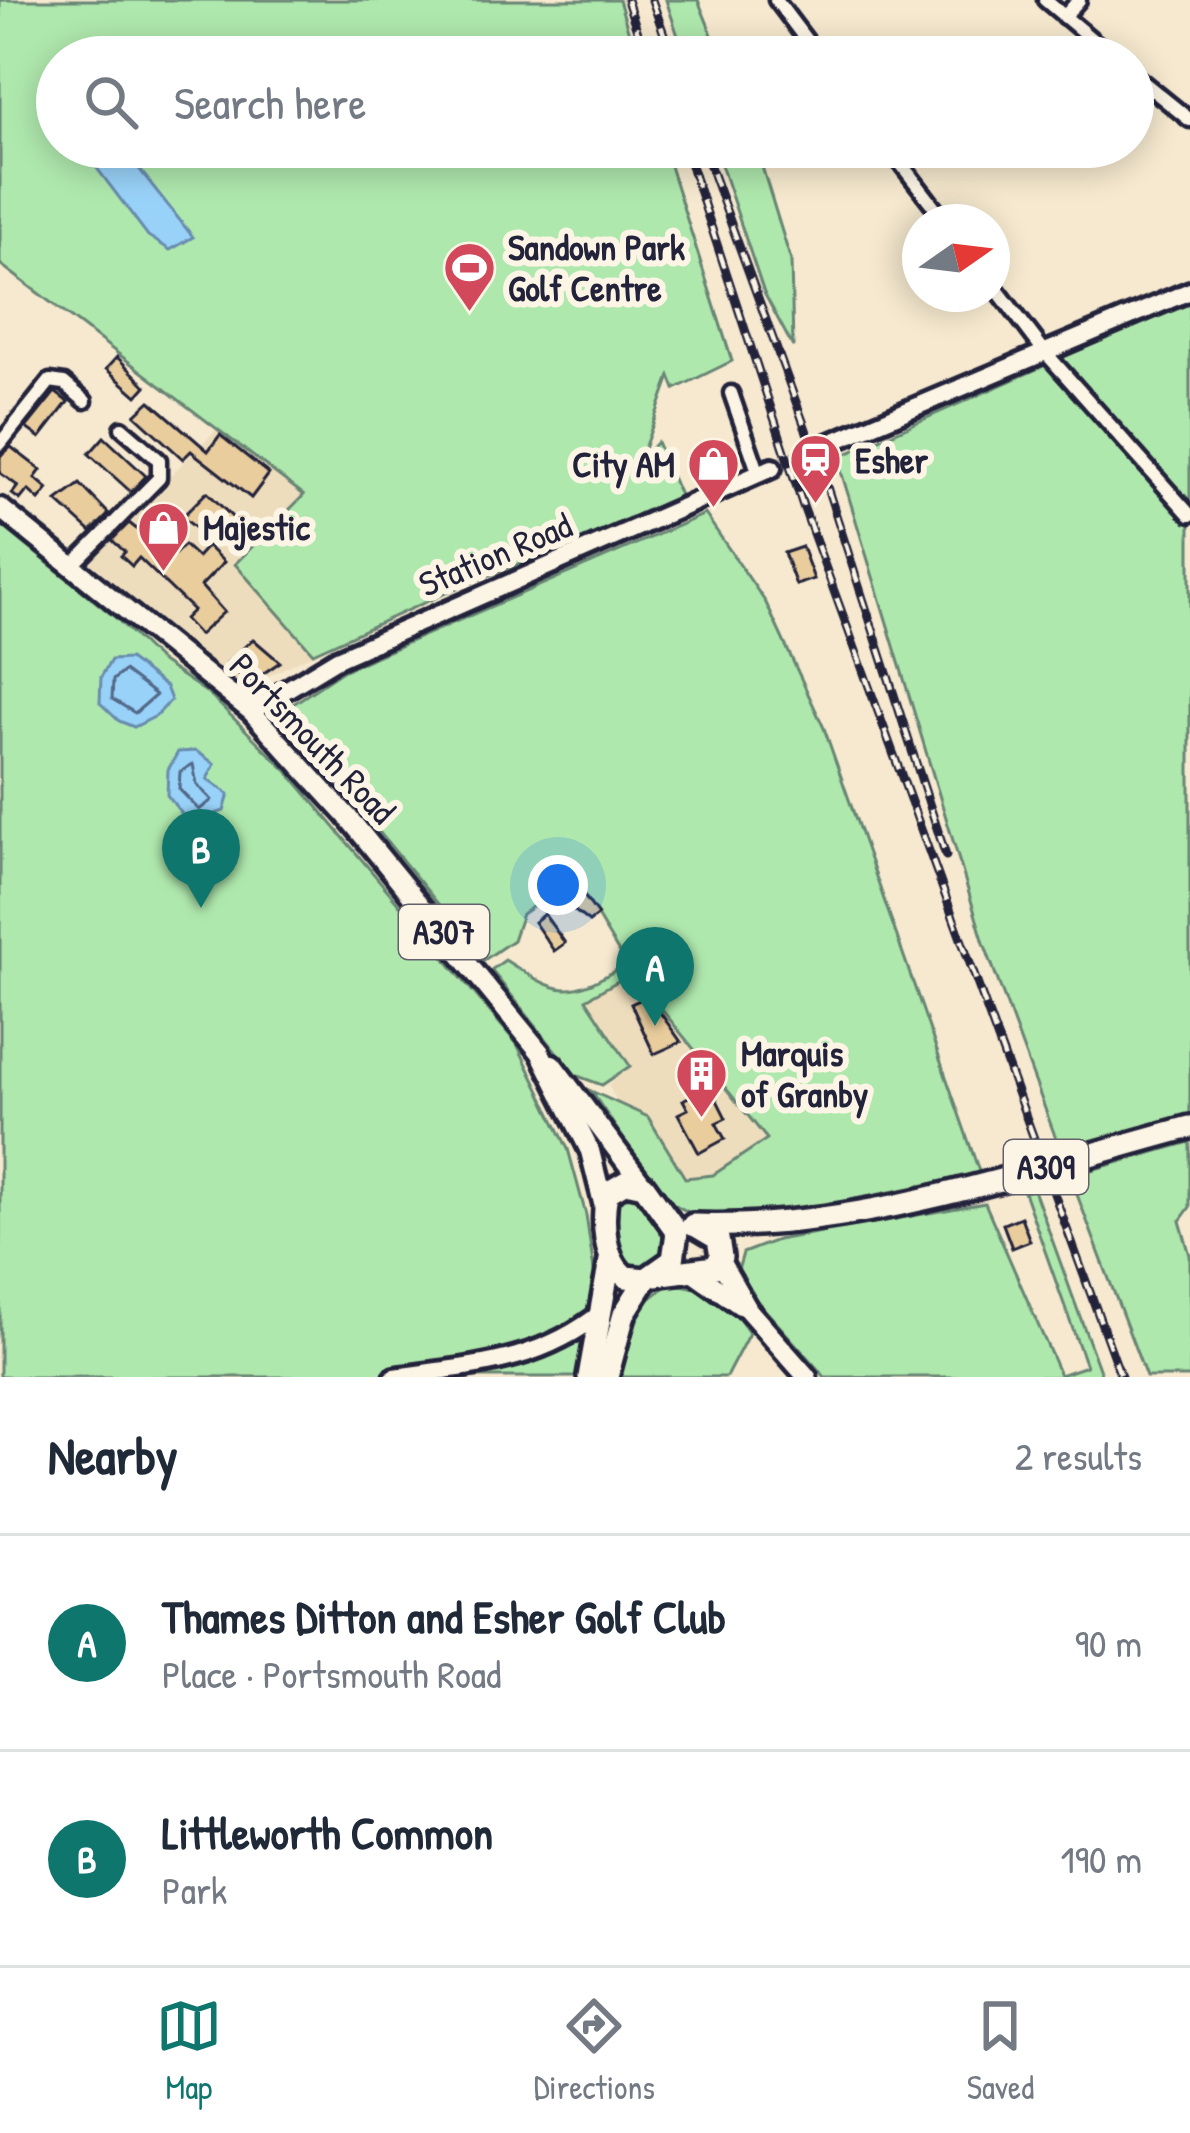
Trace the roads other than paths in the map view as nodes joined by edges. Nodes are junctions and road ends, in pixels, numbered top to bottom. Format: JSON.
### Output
{"nodes":[{"id":1,"x":776,"y":0,"type":"edge"},
{"id":2,"x":1045,"y":0,"type":"edge"},
{"id":3,"x":1079,"y":0,"type":"edge"},
{"id":4,"x":1064,"y":17,"type":"junction"},
{"id":5,"x":803,"y":36,"type":"edge"},
{"id":6,"x":1087,"y":36,"type":"edge"},
{"id":7,"x":1154,"y":91,"type":"edge"},
{"id":8,"x":1190,"y":120,"type":"edge"},
{"id":9,"x":904,"y":168,"type":"edge"},
{"id":10,"x":932,"y":204,"type":"edge"},
{"id":11,"x":1190,"y":291,"type":"edge"},
{"id":12,"x":1010,"y":306,"type":"edge"},
{"id":13,"x":1044,"y":350,"type":"junction"},
{"id":14,"x":731,"y":393,"type":"dead end"},
{"id":15,"x":85,"y":401,"type":"dead end"},
{"id":16,"x":122,"y":428,"type":"dead end"},
{"id":17,"x":0,"y":444,"type":"edge"},
{"id":18,"x":823,"y":446,"type":"tunnel mouth"},
{"id":19,"x":765,"y":471,"type":"joint"},
{"id":20,"x":0,"y":508,"type":"edge"},
{"id":21,"x":1190,"y":515,"type":"edge"},
{"id":22,"x":73,"y":565,"type":"junction"},
{"id":23,"x":250,"y":711,"type":"junction"},
{"id":24,"x":539,"y":1052,"type":"junction"},
{"id":25,"x":566,"y":1102,"type":"junction"},
{"id":26,"x":1190,"y":1127,"type":"edge"},
{"id":27,"x":644,"y":1186,"type":"junction"},
{"id":28,"x":604,"y":1208,"type":"junction"},
{"id":29,"x":668,"y":1213,"type":"junction"},
{"id":30,"x":786,"y":1220,"type":"junction"},
{"id":31,"x":693,"y":1225,"type":"junction"},
{"id":32,"x":721,"y":1259,"type":"junction"},
{"id":33,"x":610,"y":1260,"type":"junction"},
{"id":34,"x":697,"y":1274,"type":"junction"},
{"id":35,"x":650,"y":1277,"type":"junction"},
{"id":36,"x":603,"y":1306,"type":"junction"},
{"id":37,"x":749,"y":1311,"type":"junction"},
{"id":38,"x":552,"y":1347,"type":"junction"},
{"id":39,"x":596,"y":1374,"type":"edge"},
{"id":40,"x":394,"y":1377,"type":"edge"},
{"id":41,"x":807,"y":1377,"type":"edge"}],
"edges":[{"from":1,"to":5,"type":"street"},
{"from":2,"to":4,"type":"street"},
{"from":3,"to":4,"type":"street"},
{"from":4,"to":6,"type":"street"},
{"from":7,"to":8,"type":"street"},
{"from":9,"to":10,"type":"street"},
{"from":11,"to":13,"type":"main road"},
{"from":12,"to":13,"type":"street"},
{"from":13,"to":18,"type":"main road"},
{"from":13,"to":21,"type":"street"},
{"from":14,"to":19,"type":"street"},
{"from":15,"to":17,"type":"street"},
{"from":16,"to":22,"type":"street"},
{"from":19,"to":23,"type":"main road","name":"Station Road"},
{"from":20,"to":22,"type":"main road","name":"Portsmouth Road","number":"A307"},
{"from":22,"to":23,"type":"main road","name":"Portsmouth Road","number":"A307"},
{"from":23,"to":24,"type":"main road","name":"Portsmouth Road","number":"A307"},
{"from":24,"to":25,"type":"main road","name":"Portsmouth Road","number":"A307"},
{"from":24,"to":27,"type":"main road","name":"Portsmouth Road","number":"A307"},
{"from":25,"to":28,"type":"main road","name":"Portsmouth Road","number":"A307"},
{"from":25,"to":36,"type":"main road"},
{"from":26,"to":30,"type":"highway","number":"A309"},
{"from":27,"to":28,"type":"highway"},
{"from":27,"to":29,"type":"highway"},
{"from":28,"to":33,"type":"highway"},
{"from":29,"to":31,"type":"highway"},
{"from":29,"to":35,"type":"highway"},
{"from":30,"to":31,"type":"highway","number":"A309"},
{"from":30,"to":32,"type":"highway","number":"A309"},
{"from":31,"to":32,"type":"highway"},
{"from":32,"to":34,"type":"highway"},
{"from":32,"to":37,"type":"main road"},
{"from":33,"to":35,"type":"highway"},
{"from":33,"to":36,"type":"highway"},
{"from":34,"to":35,"type":"highway"},
{"from":34,"to":37,"type":"main road"},
{"from":35,"to":39,"type":"highway"},
{"from":36,"to":38,"type":"main road"},
{"from":36,"to":39,"type":"highway"},
{"from":37,"to":41,"type":"main road"},
{"from":38,"to":39,"type":"main road"},
{"from":38,"to":40,"type":"main road"}]}
